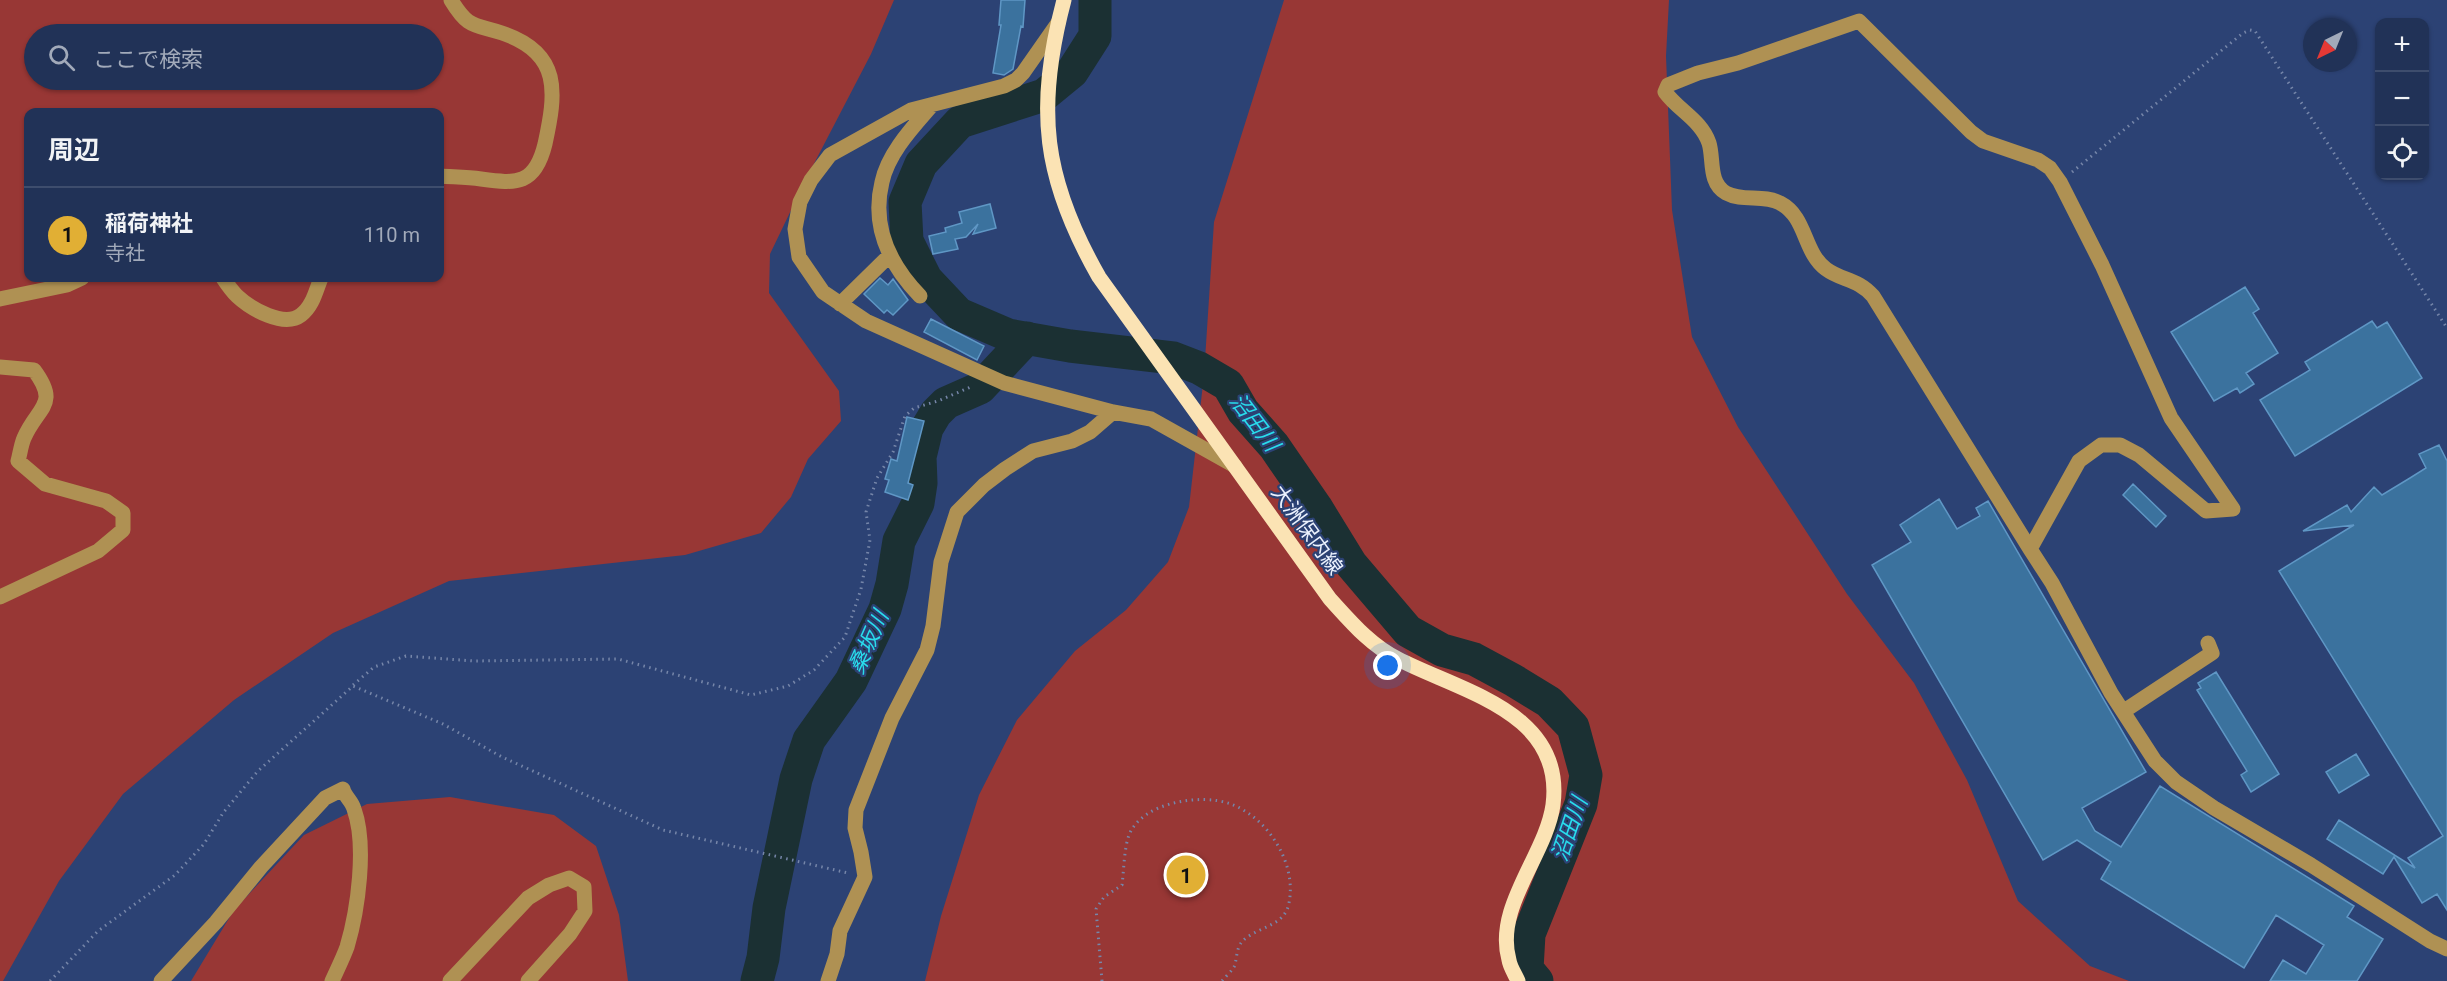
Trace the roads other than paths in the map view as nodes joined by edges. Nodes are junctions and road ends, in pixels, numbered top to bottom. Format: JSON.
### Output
{"nodes":[{"id":1,"x":451,"y":0,"type":"edge"},
{"id":2,"x":1064,"y":0,"type":"edge"},
{"id":3,"x":1058,"y":23,"type":"junction"},
{"id":4,"x":932,"y":105,"type":"junction"},
{"id":5,"x":444,"y":176,"type":"edge"},
{"id":6,"x":890,"y":255,"type":"junction"},
{"id":7,"x":73,"y":282,"type":"edge"},
{"id":8,"x":226,"y":282,"type":"edge"},
{"id":9,"x":319,"y":282,"type":"edge"},
{"id":10,"x":920,"y":296,"type":"dead end"},
{"id":11,"x":0,"y":299,"type":"edge"},
{"id":12,"x":840,"y":304,"type":"junction"},
{"id":13,"x":0,"y":367,"type":"edge"},
{"id":14,"x":1113,"y":412,"type":"junction"},
{"id":15,"x":1235,"y":466,"type":"junction"},
{"id":16,"x":2030,"y":549,"type":"junction"},
{"id":17,"x":0,"y":597,"type":"edge"},
{"id":18,"x":2208,"y":643,"type":"dead end"},
{"id":19,"x":2124,"y":711,"type":"junction"},
{"id":20,"x":2447,"y":949,"type":"edge"},
{"id":21,"x":161,"y":981,"type":"edge"},
{"id":22,"x":332,"y":981,"type":"edge"},
{"id":23,"x":450,"y":981,"type":"edge"},
{"id":24,"x":528,"y":981,"type":"edge"},
{"id":25,"x":828,"y":981,"type":"edge"},
{"id":26,"x":1518,"y":981,"type":"edge"}],
"edges":[{"from":1,"to":5,"type":"street"},
{"from":2,"to":3,"type":"main road","name":"大洲保内線"},
{"from":3,"to":4,"type":"street"},
{"from":3,"to":15,"type":"main road","name":"大洲保内線"},
{"from":4,"to":6,"type":"street"},
{"from":4,"to":12,"type":"street"},
{"from":6,"to":10,"type":"street"},
{"from":6,"to":12,"type":"street"},
{"from":7,"to":11,"type":"street"},
{"from":8,"to":9,"type":"street"},
{"from":12,"to":14,"type":"street"},
{"from":13,"to":17,"type":"street"},
{"from":14,"to":15,"type":"street"},
{"from":14,"to":25,"type":"street"},
{"from":15,"to":26,"type":"main road","name":"大洲保内線"},
{"from":16,"to":16,"type":"street"},
{"from":16,"to":19,"type":"street"},
{"from":18,"to":19,"type":"street"},
{"from":19,"to":20,"type":"street"},
{"from":21,"to":22,"type":"street"},
{"from":23,"to":24,"type":"street"}]}
